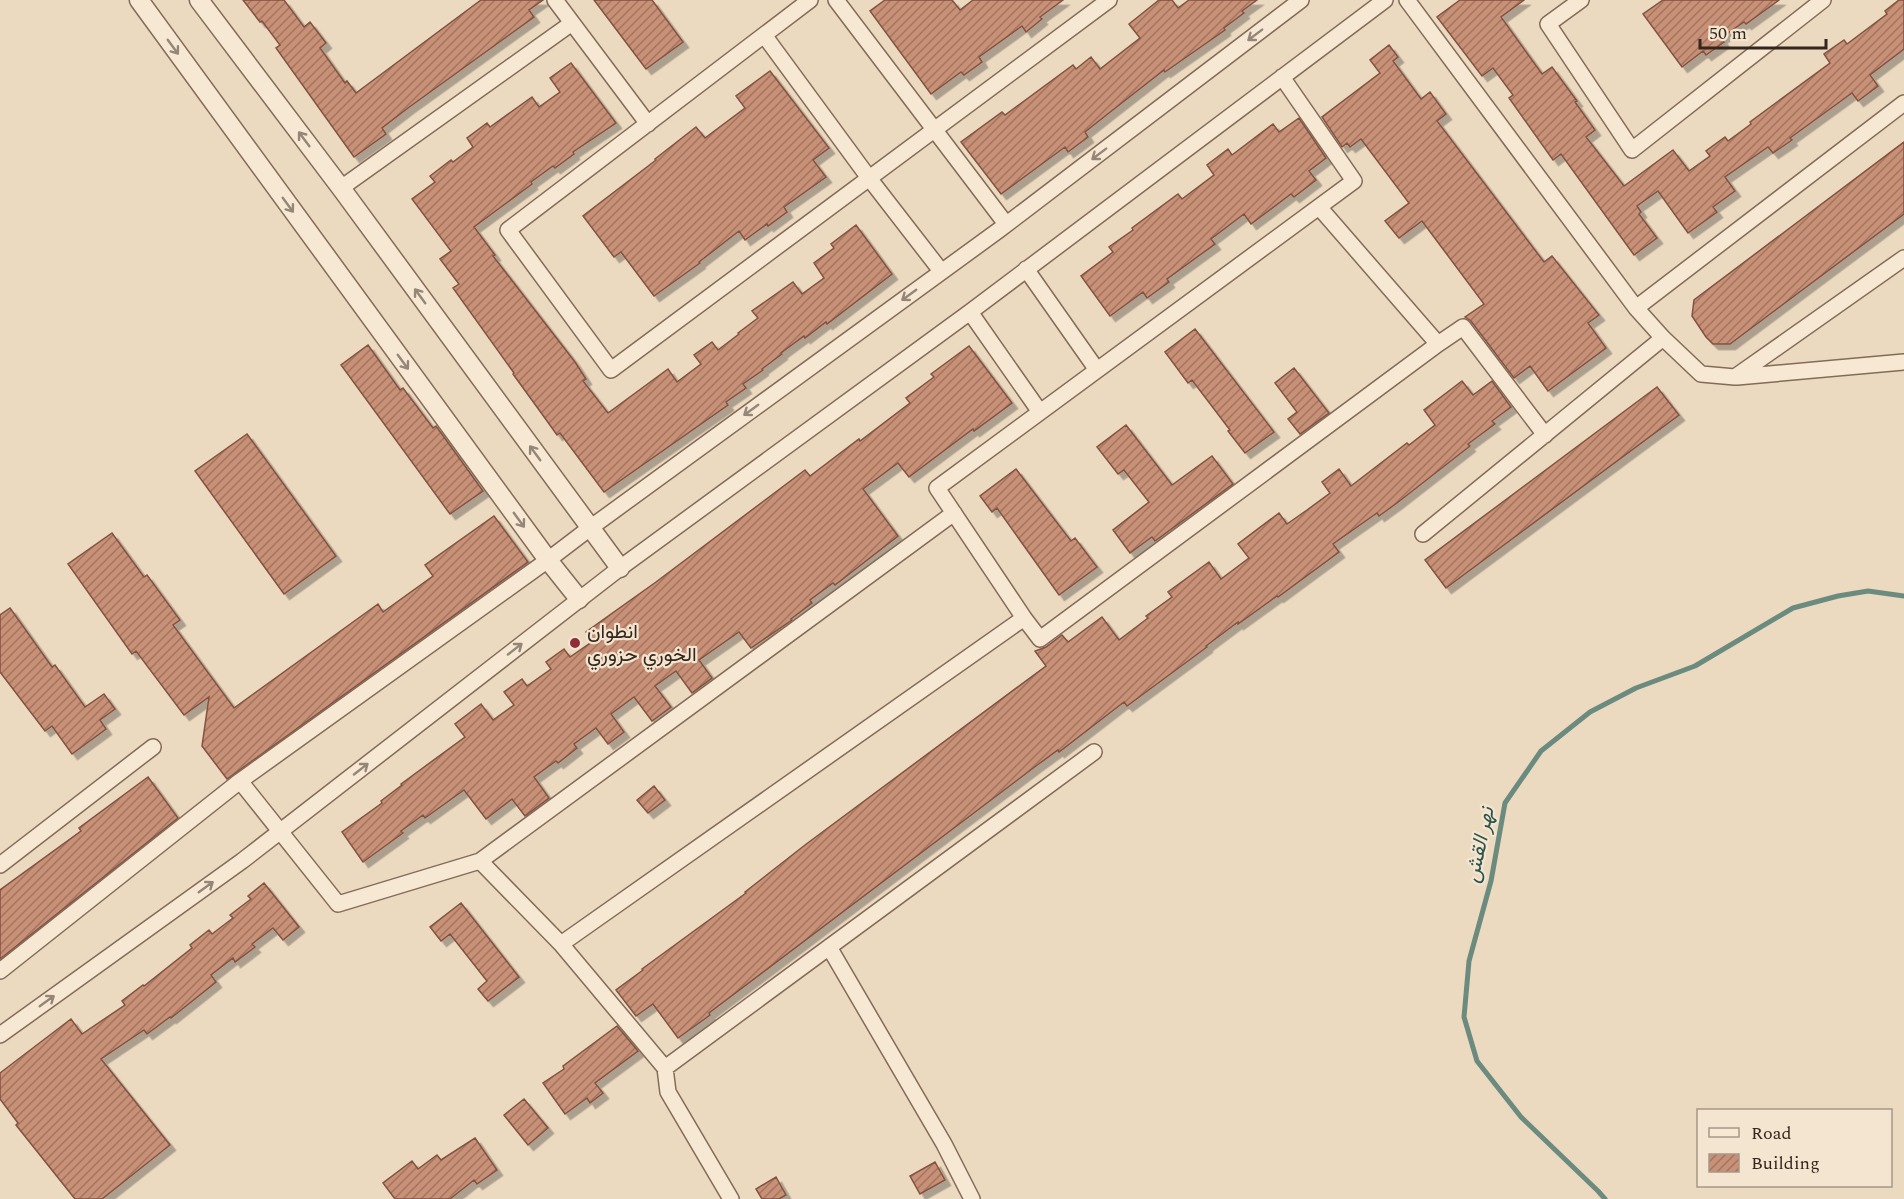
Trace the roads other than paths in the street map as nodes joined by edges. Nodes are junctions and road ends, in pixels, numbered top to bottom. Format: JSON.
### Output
{"nodes":[{"id":1,"x":139,"y":0,"type":"edge"},
{"id":2,"x":200,"y":0,"type":"edge"},
{"id":3,"x":555,"y":0,"type":"edge"},
{"id":4,"x":810,"y":0,"type":"edge"},
{"id":5,"x":836,"y":0,"type":"edge"},
{"id":6,"x":1109,"y":0,"type":"edge"},
{"id":7,"x":1301,"y":0,"type":"edge"},
{"id":8,"x":1385,"y":0,"type":"edge"},
{"id":9,"x":1407,"y":0,"type":"edge"},
{"id":10,"x":1581,"y":0,"type":"edge"},
{"id":11,"x":1823,"y":0,"type":"edge"},
{"id":12,"x":572,"y":23,"type":"junction"},
{"id":13,"x":764,"y":35,"type":"junction"},
{"id":14,"x":1282,"y":77,"type":"junction"},
{"id":15,"x":1904,"y":103,"type":"edge"},
{"id":16,"x":648,"y":124,"type":"junction"},
{"id":17,"x":934,"y":130,"type":"junction"},
{"id":18,"x":869,"y":178,"type":"junction"},
{"id":19,"x":341,"y":188,"type":"junction"},
{"id":20,"x":1320,"y":207,"type":"junction"},
{"id":21,"x":1006,"y":224,"type":"junction"},
{"id":22,"x":1904,"y":258,"type":"edge"},
{"id":23,"x":1026,"y":269,"type":"junction"},
{"id":24,"x":941,"y":271,"type":"junction"},
{"id":25,"x":1635,"y":308,"type":"junction"},
{"id":26,"x":970,"y":312,"type":"junction"},
{"id":27,"x":1663,"y":338,"type":"junction"},
{"id":28,"x":1438,"y":344,"type":"junction"},
{"id":29,"x":1904,"y":362,"type":"edge"},
{"id":30,"x":1096,"y":370,"type":"junction"},
{"id":31,"x":1735,"y":377,"type":"junction"},
{"id":32,"x":1040,"y":412,"type":"junction"},
{"id":33,"x":1545,"y":435,"type":"junction"},
{"id":34,"x":954,"y":513,"type":"junction"},
{"id":35,"x":590,"y":528,"type":"junction"},
{"id":36,"x":1423,"y":534,"type":"dead end"},
{"id":37,"x":548,"y":560,"type":"junction"},
{"id":38,"x":620,"y":568,"type":"junction"},
{"id":39,"x":579,"y":599,"type":"junction"},
{"id":40,"x":1024,"y":618,"type":"junction"},
{"id":41,"x":153,"y":747,"type":"dead end"},
{"id":42,"x":1094,"y":752,"type":"dead end"},
{"id":43,"x":240,"y":782,"type":"junction"},
{"id":44,"x":281,"y":831,"type":"junction"},
{"id":45,"x":480,"y":861,"type":"junction"},
{"id":46,"x":0,"y":865,"type":"edge"},
{"id":47,"x":561,"y":944,"type":"junction"},
{"id":48,"x":829,"y":947,"type":"junction"},
{"id":49,"x":0,"y":972,"type":"edge"},
{"id":50,"x":0,"y":1035,"type":"edge"},
{"id":51,"x":665,"y":1068,"type":"junction"},
{"id":52,"x":731,"y":1199,"type":"edge"},
{"id":53,"x":972,"y":1199,"type":"edge"}],
"edges":[{"from":1,"to":37,"type":"street","one_way":true},
{"from":19,"to":2,"type":"street","one_way":true},
{"from":3,"to":12,"type":"street"},
{"from":4,"to":13,"type":"street"},
{"from":5,"to":17,"type":"street"},
{"from":6,"to":17,"type":"street"},
{"from":7,"to":21,"type":"street","one_way":true},
{"from":8,"to":14,"type":"street"},
{"from":9,"to":25,"type":"street"},
{"from":10,"to":11,"type":"street"},
{"from":12,"to":16,"type":"street"},
{"from":12,"to":19,"type":"street"},
{"from":13,"to":16,"type":"street"},
{"from":13,"to":18,"type":"street"},
{"from":14,"to":20,"type":"street"},
{"from":14,"to":23,"type":"street"},
{"from":15,"to":25,"type":"street"},
{"from":16,"to":18,"type":"street"},
{"from":17,"to":18,"type":"street"},
{"from":17,"to":21,"type":"street"},
{"from":18,"to":24,"type":"street"},
{"from":35,"to":19,"type":"street","one_way":true},
{"from":20,"to":28,"type":"street"},
{"from":20,"to":30,"type":"street"},
{"from":21,"to":24,"type":"street"},
{"from":22,"to":31,"type":"street"},
{"from":23,"to":26,"type":"street"},
{"from":23,"to":30,"type":"street"},
{"from":24,"to":35,"type":"street","one_way":true},
{"from":25,"to":27,"type":"street"},
{"from":26,"to":32,"type":"street"},
{"from":26,"to":38,"type":"street"},
{"from":27,"to":31,"type":"street"},
{"from":27,"to":33,"type":"street"},
{"from":28,"to":33,"type":"street"},
{"from":28,"to":40,"type":"street"},
{"from":29,"to":31,"type":"street"},
{"from":30,"to":32,"type":"street"},
{"from":32,"to":34,"type":"street"},
{"from":33,"to":36,"type":"street"},
{"from":34,"to":40,"type":"street"},
{"from":34,"to":45,"type":"street"},
{"from":35,"to":37,"type":"street"},
{"from":35,"to":38,"type":"street"},
{"from":37,"to":39,"type":"street"},
{"from":37,"to":43,"type":"street"},
{"from":38,"to":39,"type":"street"},
{"from":44,"to":39,"type":"street","one_way":true},
{"from":40,"to":47,"type":"street"},
{"from":41,"to":46,"type":"street"},
{"from":42,"to":48,"type":"street"},
{"from":43,"to":44,"type":"street"},
{"from":43,"to":49,"type":"street"},
{"from":44,"to":45,"type":"street"},
{"from":50,"to":44,"type":"street","one_way":true},
{"from":45,"to":47,"type":"street"},
{"from":47,"to":51,"type":"street"},
{"from":48,"to":51,"type":"street"},
{"from":48,"to":53,"type":"street"},
{"from":51,"to":52,"type":"street"}]}
